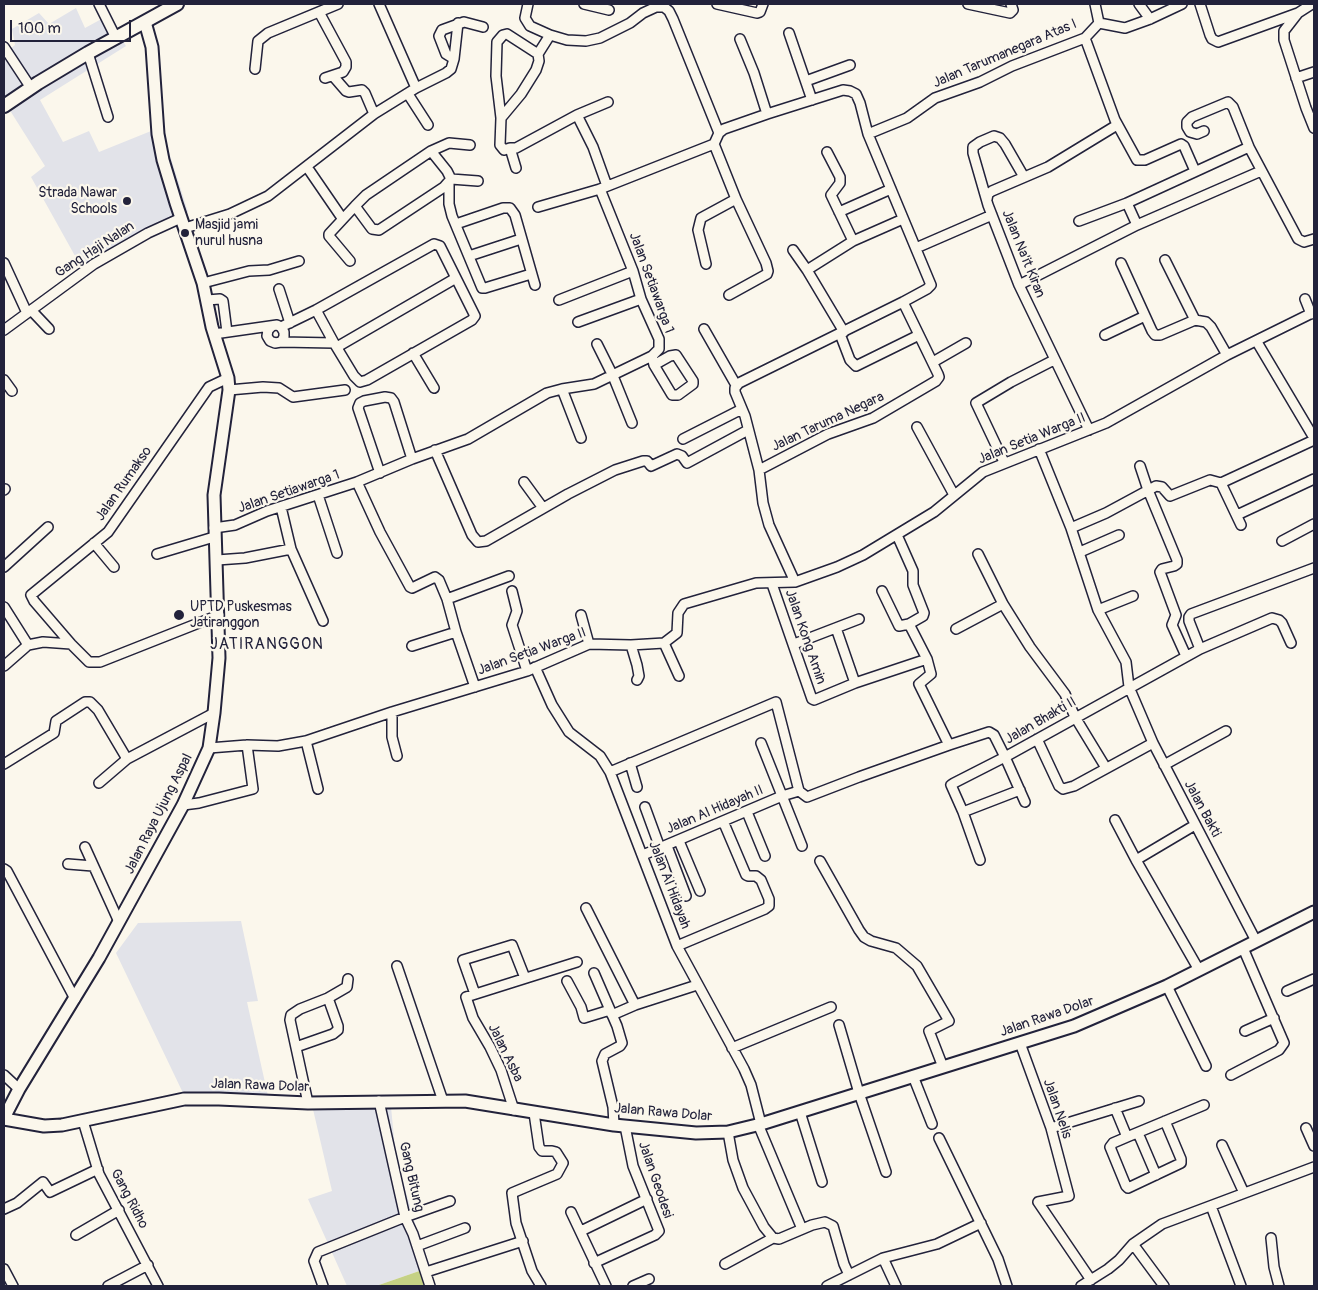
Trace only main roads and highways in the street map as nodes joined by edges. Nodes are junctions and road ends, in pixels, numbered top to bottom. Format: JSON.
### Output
{"nodes":[{"id":1,"x":174,"y":5,"type":"edge"},
{"id":2,"x":4,"y":106,"type":"edge"}],
"edges":[{"from":1,"to":2,"type":"main road"}]}
